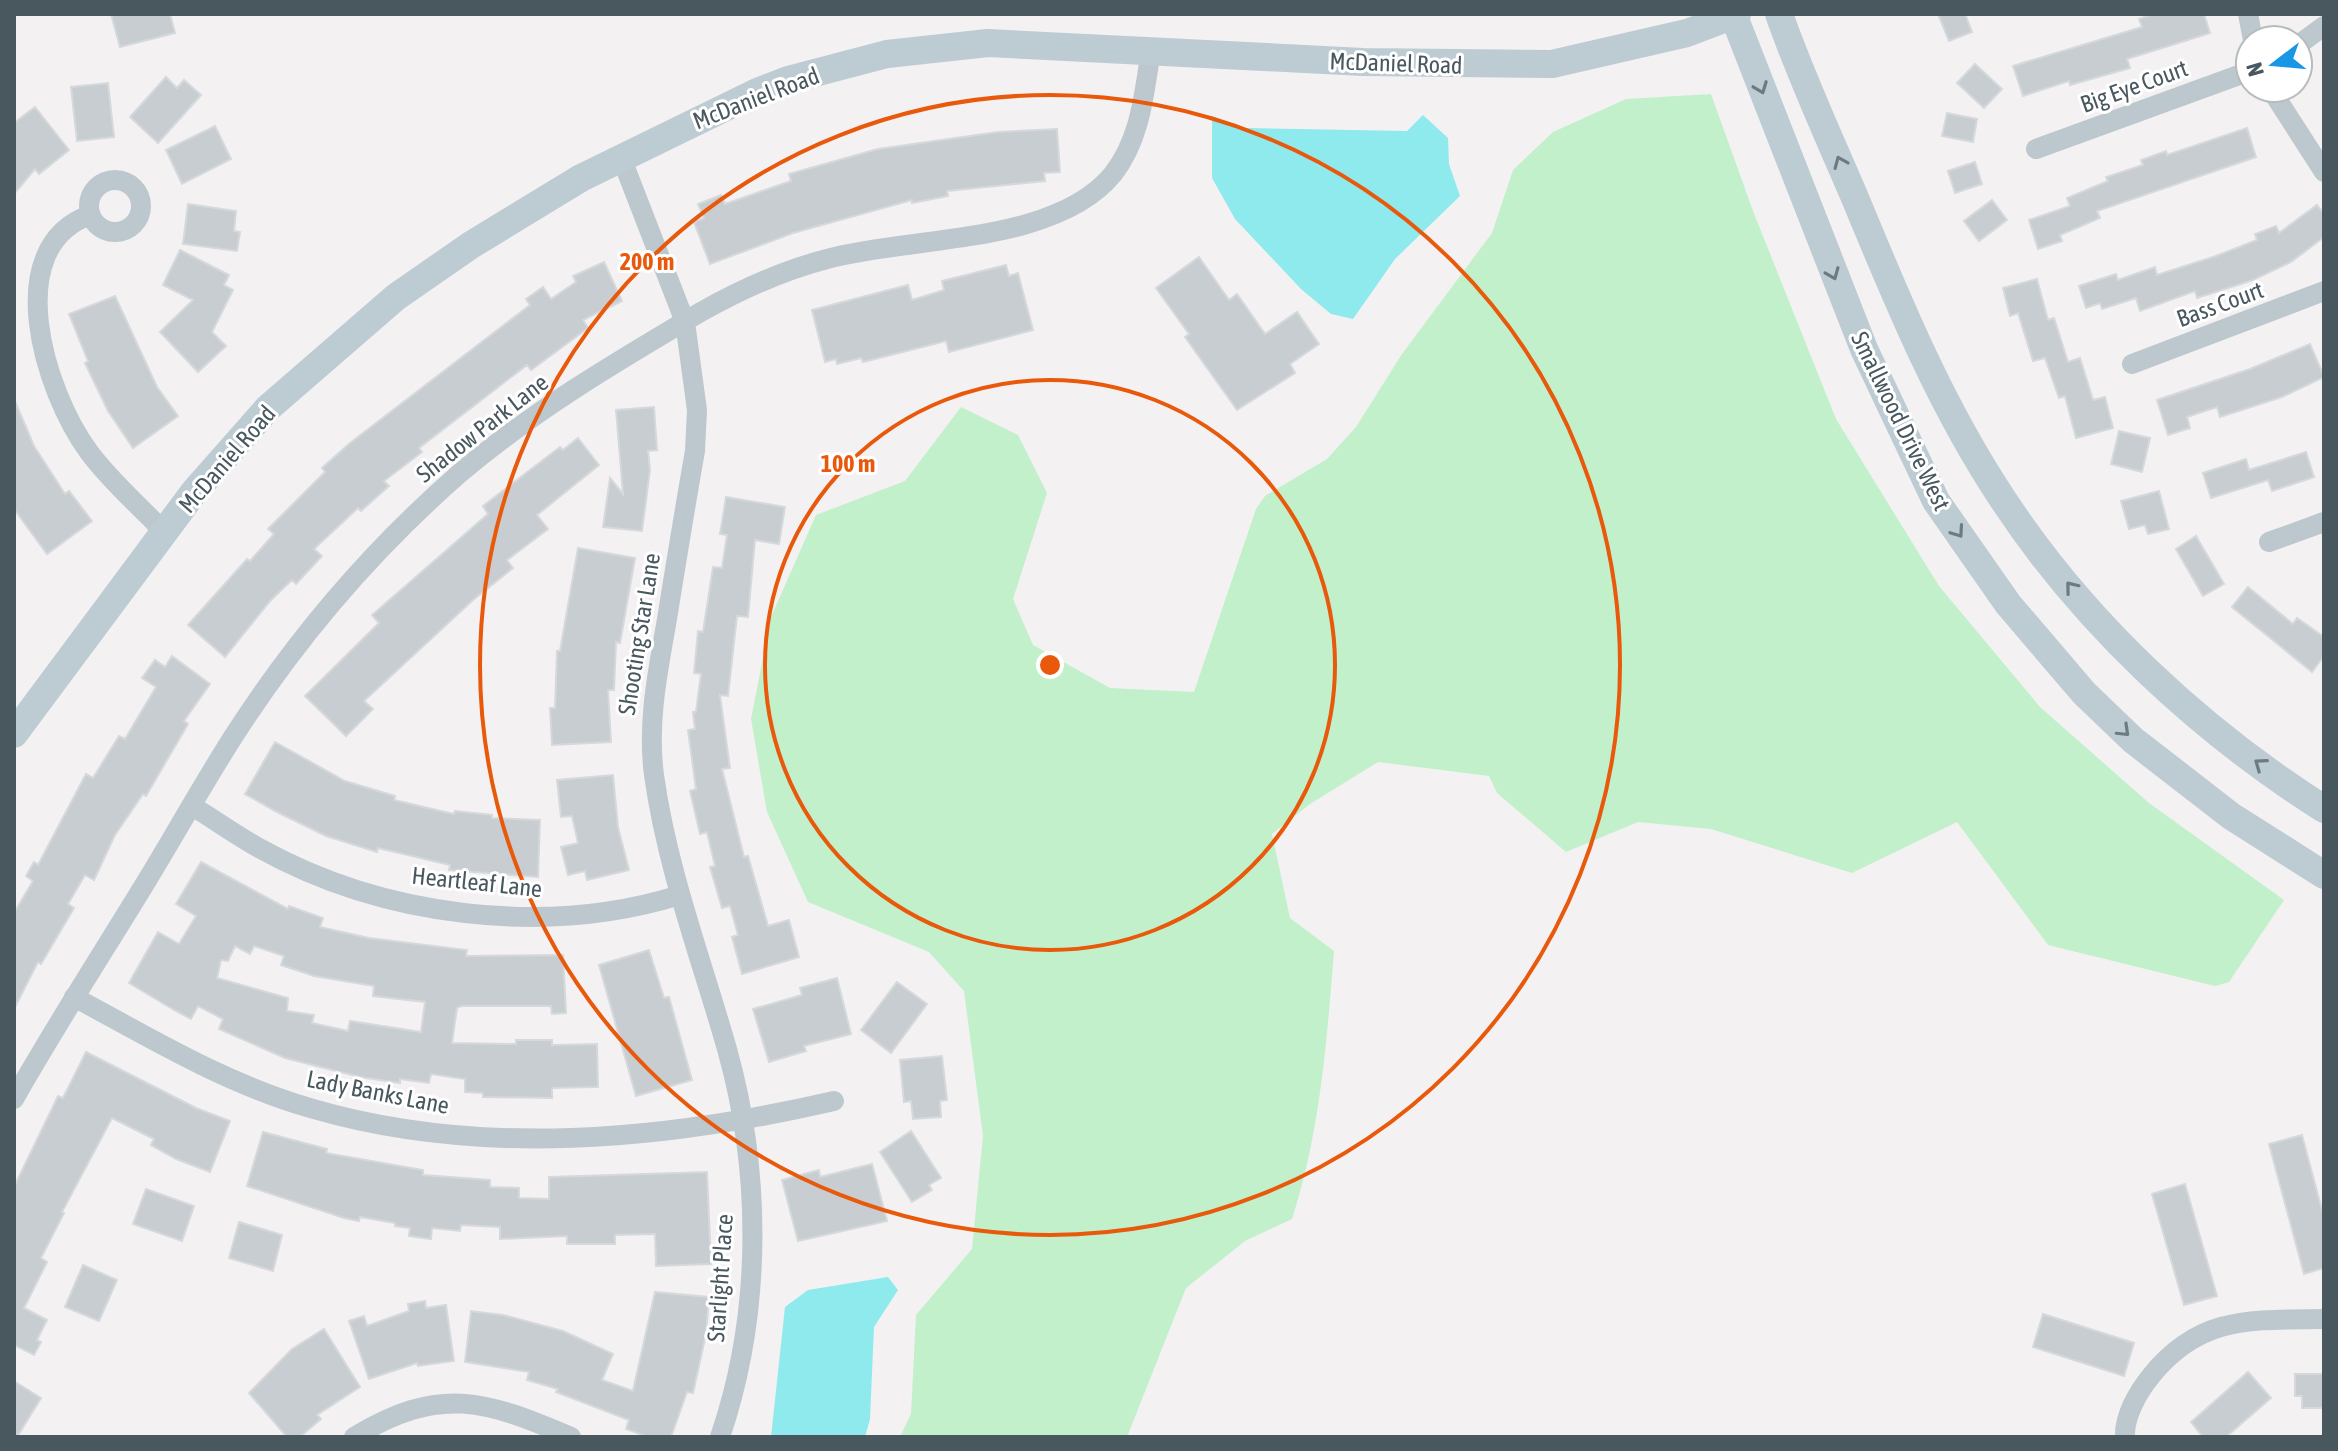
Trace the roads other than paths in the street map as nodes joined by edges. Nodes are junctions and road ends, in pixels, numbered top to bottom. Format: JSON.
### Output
{"nodes":[{"id":1,"x":1735,"y":14,"type":"edge"},
{"id":2,"x":1779,"y":14,"type":"edge"},
{"id":3,"x":1151,"y":50,"type":"junction"},
{"id":4,"x":2234,"y":77,"type":"edge"},
{"id":5,"x":2280,"y":104,"type":"edge"},
{"id":6,"x":2036,"y":149,"type":"dead end"},
{"id":7,"x":621,"y":157,"type":"junction"},
{"id":8,"x":2324,"y":172,"type":"edge"},
{"id":9,"x":90,"y":215,"type":"dead end"},
{"id":10,"x":2324,"y":291,"type":"edge"},
{"id":11,"x":685,"y":322,"type":"junction"},
{"id":12,"x":2132,"y":364,"type":"dead end"},
{"id":13,"x":2324,"y":522,"type":"edge"},
{"id":14,"x":165,"y":533,"type":"junction"},
{"id":15,"x":2269,"y":542,"type":"dead end"},
{"id":16,"x":14,"y":734,"type":"edge"},
{"id":17,"x":192,"y":806,"type":"junction"},
{"id":18,"x":2324,"y":809,"type":"edge"},
{"id":19,"x":2324,"y":875,"type":"edge"},
{"id":20,"x":680,"y":895,"type":"junction"},
{"id":21,"x":74,"y":997,"type":"junction"},
{"id":22,"x":14,"y":1099,"type":"edge"},
{"id":23,"x":834,"y":1101,"type":"dead end"},
{"id":24,"x":744,"y":1121,"type":"junction"},
{"id":25,"x":2324,"y":1319,"type":"edge"},
{"id":26,"x":354,"y":1437,"type":"edge"},
{"id":27,"x":571,"y":1437,"type":"edge"},
{"id":28,"x":720,"y":1437,"type":"edge"},
{"id":29,"x":2125,"y":1437,"type":"edge"}],
"edges":[{"from":1,"to":3,"type":"street","name":"McDaniel Road"},
{"from":1,"to":19,"type":"street","name":"Smallwood Drive West","one_way":true},
{"from":18,"to":2,"type":"street","name":"Smallwood Drive West","one_way":true},
{"from":3,"to":7,"type":"street","name":"McDaniel Road"},
{"from":3,"to":11,"type":"street","name":"Shadow Park Lane"},
{"from":4,"to":6,"type":"street","name":"Big Eye Court"},
{"from":5,"to":8,"type":"street"},
{"from":7,"to":11,"type":"street","name":"Shooting Star Lane"},
{"from":7,"to":14,"type":"street","name":"McDaniel Road"},
{"from":9,"to":14,"type":"street"},
{"from":10,"to":12,"type":"street","name":"Bass Court"},
{"from":11,"to":17,"type":"street","name":"Shadow Park Lane"},
{"from":11,"to":20,"type":"street","name":"Shooting Star Lane"},
{"from":13,"to":15,"type":"street"},
{"from":14,"to":16,"type":"street","name":"McDaniel Road"},
{"from":17,"to":20,"type":"street","name":"Heartleaf Lane"},
{"from":17,"to":21,"type":"street","name":"Shadow Park Lane"},
{"from":20,"to":24,"type":"street","name":"Shooting Star Lane"},
{"from":21,"to":22,"type":"street","name":"Shadow Park Lane"},
{"from":21,"to":24,"type":"street","name":"Lady Banks Lane"},
{"from":23,"to":24,"type":"street","name":"Lady Banks Lane"},
{"from":24,"to":28,"type":"street","name":"Starlight Place"},
{"from":25,"to":29,"type":"street"},
{"from":26,"to":27,"type":"street"}]}
